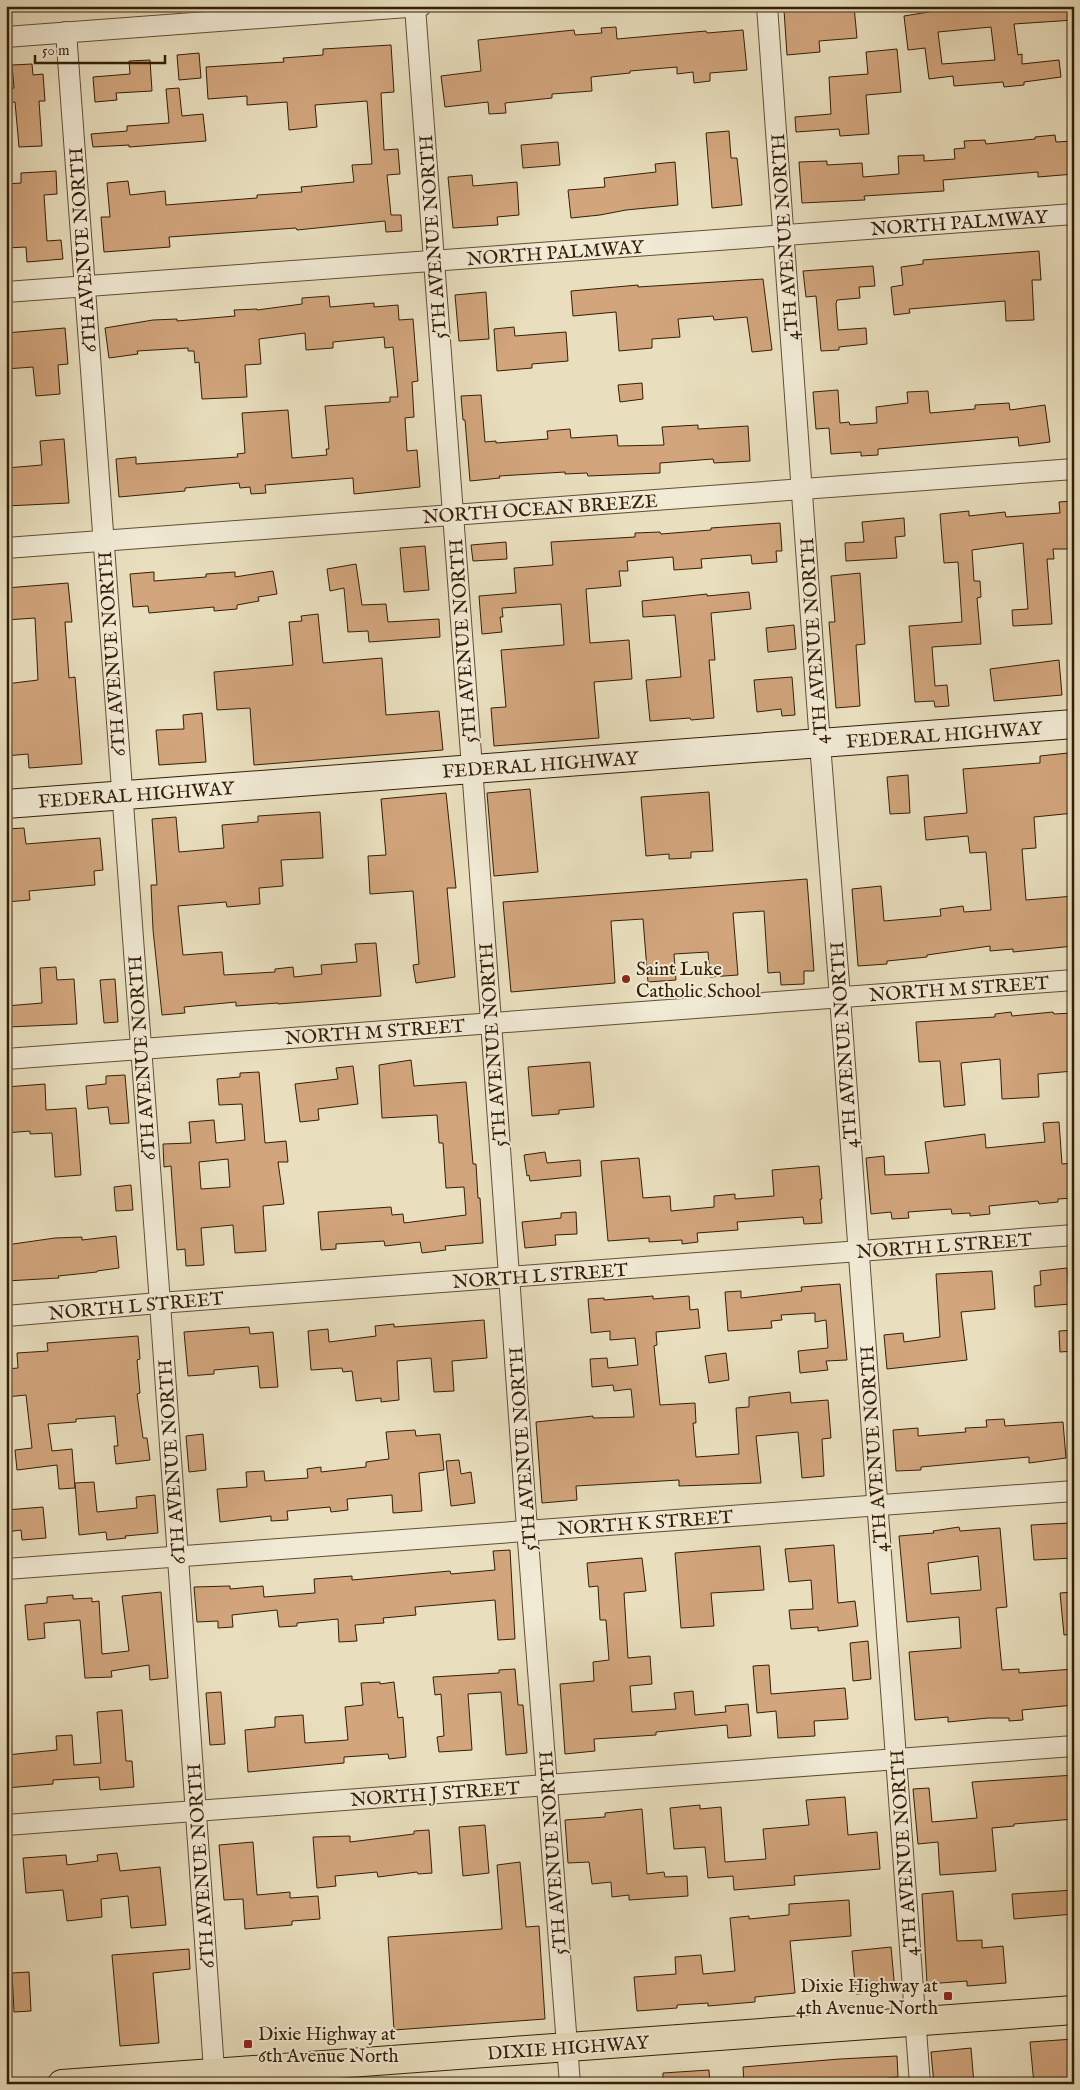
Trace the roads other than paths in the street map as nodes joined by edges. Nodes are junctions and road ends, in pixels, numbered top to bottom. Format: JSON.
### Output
{"nodes":[{"id":1,"x":421,"y":6,"type":"edge"},
{"id":2,"x":767,"y":6,"type":"edge"},
{"id":3,"x":415,"y":7,"type":"edge"},
{"id":4,"x":66,"y":32,"type":"junction"},
{"id":5,"x":6,"y":37,"type":"edge"},
{"id":6,"x":1074,"y":214,"type":"edge"},
{"id":7,"x":783,"y":235,"type":"junction"},
{"id":8,"x":434,"y":261,"type":"junction"},
{"id":9,"x":84,"y":286,"type":"junction"},
{"id":10,"x":6,"y":292,"type":"edge"},
{"id":11,"x":1074,"y":469,"type":"edge"},
{"id":12,"x":802,"y":489,"type":"junction"},
{"id":13,"x":453,"y":515,"type":"junction"},
{"id":14,"x":103,"y":541,"type":"junction"},
{"id":15,"x":6,"y":548,"type":"edge"},
{"id":16,"x":1074,"y":724,"type":"edge"},
{"id":17,"x":820,"y":744,"type":"junction"},
{"id":18,"x":471,"y":769,"type":"junction"},
{"id":19,"x":121,"y":794,"type":"junction"},
{"id":20,"x":6,"y":804,"type":"edge"},
{"id":21,"x":1074,"y":980,"type":"edge"},
{"id":22,"x":840,"y":997,"type":"junction"},
{"id":23,"x":490,"y":1023,"type":"junction"},
{"id":24,"x":141,"y":1049,"type":"junction"},
{"id":25,"x":6,"y":1058,"type":"edge"},
{"id":26,"x":1074,"y":1235,"type":"edge"},
{"id":27,"x":858,"y":1251,"type":"junction"},
{"id":28,"x":509,"y":1277,"type":"junction"},
{"id":29,"x":159,"y":1303,"type":"junction"},
{"id":30,"x":6,"y":1316,"type":"edge"},
{"id":31,"x":1074,"y":1491,"type":"edge"},
{"id":32,"x":877,"y":1505,"type":"junction"},
{"id":33,"x":528,"y":1531,"type":"junction"},
{"id":34,"x":178,"y":1557,"type":"junction"},
{"id":35,"x":6,"y":1570,"type":"edge"},
{"id":36,"x":1074,"y":1746,"type":"edge"},
{"id":37,"x":896,"y":1759,"type":"junction"},
{"id":38,"x":546,"y":1785,"type":"junction"},
{"id":39,"x":197,"y":1811,"type":"junction"},
{"id":40,"x":6,"y":1825,"type":"edge"},
{"id":41,"x":1074,"y":2010,"type":"edge"},
{"id":42,"x":916,"y":2021,"type":"junction"},
{"id":43,"x":567,"y":2047,"type":"junction"},
{"id":44,"x":215,"y":2079,"type":"edge"},
{"id":45,"x":62,"y":2084,"type":"edge"},
{"id":46,"x":570,"y":2084,"type":"edge"},
{"id":47,"x":920,"y":2084,"type":"edge"}],
"edges":[{"from":1,"to":3,"type":"street"},
{"from":2,"to":7,"type":"street","name":"4TH AVENUE NORTH"},
{"from":3,"to":4,"type":"street"},
{"from":3,"to":8,"type":"street","name":"5TH AVENUE NORTH"},
{"from":4,"to":5,"type":"street"},
{"from":4,"to":9,"type":"street","name":"6TH AVENUE NORTH"},
{"from":6,"to":7,"type":"street","name":"NORTH PALMWAY"},
{"from":7,"to":8,"type":"street","name":"NORTH PALMWAY"},
{"from":7,"to":12,"type":"street","name":"4TH AVENUE NORTH"},
{"from":8,"to":9,"type":"street","name":"NORTH PALMWAY"},
{"from":8,"to":13,"type":"street","name":"5TH AVENUE NORTH"},
{"from":9,"to":10,"type":"street","name":"NORTH PALMWAY"},
{"from":9,"to":14,"type":"street","name":"6TH AVENUE NORTH"},
{"from":11,"to":12,"type":"street","name":"NORTH OCEAN BREEZE"},
{"from":12,"to":13,"type":"street","name":"NORTH OCEAN BREEZE"},
{"from":12,"to":17,"type":"street","name":"4TH AVENUE NORTH"},
{"from":13,"to":14,"type":"street","name":"NORTH OCEAN BREEZE"},
{"from":13,"to":18,"type":"street","name":"5TH AVENUE NORTH"},
{"from":14,"to":15,"type":"street","name":"NORTH OCEAN BREEZE"},
{"from":14,"to":19,"type":"street","name":"6TH AVENUE NORTH"},
{"from":16,"to":17,"type":"main road","name":"FEDERAL HIGHWAY"},
{"from":17,"to":18,"type":"main road","name":"FEDERAL HIGHWAY"},
{"from":17,"to":22,"type":"street","name":"4TH AVENUE NORTH"},
{"from":18,"to":19,"type":"main road","name":"FEDERAL HIGHWAY"},
{"from":18,"to":23,"type":"street","name":"5TH AVENUE NORTH"},
{"from":19,"to":20,"type":"main road","name":"FEDERAL HIGHWAY"},
{"from":19,"to":24,"type":"street","name":"6TH AVENUE NORTH"},
{"from":21,"to":22,"type":"street","name":"NORTH M STREET"},
{"from":22,"to":23,"type":"street","name":"NORTH M STREET"},
{"from":22,"to":27,"type":"street","name":"4TH AVENUE NORTH"},
{"from":23,"to":24,"type":"street","name":"NORTH M STREET"},
{"from":23,"to":28,"type":"street","name":"5TH AVENUE NORTH"},
{"from":24,"to":25,"type":"street","name":"NORTH M STREET"},
{"from":24,"to":29,"type":"street","name":"6TH AVENUE NORTH"},
{"from":26,"to":27,"type":"street","name":"NORTH L STREET"},
{"from":27,"to":28,"type":"street","name":"NORTH L STREET"},
{"from":27,"to":32,"type":"street","name":"4TH AVENUE NORTH"},
{"from":28,"to":29,"type":"street","name":"NORTH L STREET"},
{"from":28,"to":33,"type":"street","name":"5TH AVENUE NORTH"},
{"from":29,"to":30,"type":"street","name":"NORTH L STREET"},
{"from":29,"to":34,"type":"street","name":"6TH AVENUE NORTH"},
{"from":31,"to":32,"type":"street","name":"NORTH K STREET"},
{"from":32,"to":33,"type":"street","name":"NORTH K STREET"},
{"from":32,"to":37,"type":"street","name":"4TH AVENUE NORTH"},
{"from":33,"to":34,"type":"street","name":"NORTH K STREET"},
{"from":33,"to":38,"type":"street","name":"5TH AVENUE NORTH"},
{"from":34,"to":35,"type":"street","name":"NORTH K STREET"},
{"from":34,"to":39,"type":"street","name":"6TH AVENUE NORTH"},
{"from":36,"to":37,"type":"street","name":"NORTH J STREET"},
{"from":37,"to":38,"type":"street","name":"NORTH J STREET"},
{"from":37,"to":42,"type":"street","name":"4TH AVENUE NORTH"},
{"from":38,"to":39,"type":"street","name":"NORTH J STREET"},
{"from":38,"to":43,"type":"street","name":"5TH AVENUE NORTH"},
{"from":39,"to":40,"type":"street","name":"NORTH J STREET"},
{"from":39,"to":44,"type":"street","name":"6TH AVENUE NORTH"},
{"from":41,"to":42,"type":"main road","name":"DIXIE HIGHWAY"},
{"from":42,"to":43,"type":"main road","name":"DIXIE HIGHWAY"},
{"from":42,"to":47,"type":"street","name":"4TH AVENUE NORTH"},
{"from":43,"to":44,"type":"main road","name":"DIXIE HIGHWAY"},
{"from":43,"to":46,"type":"street","name":"5TH AVENUE NORTH"},
{"from":44,"to":45,"type":"main road","name":"DIXIE HIGHWAY"}]}
